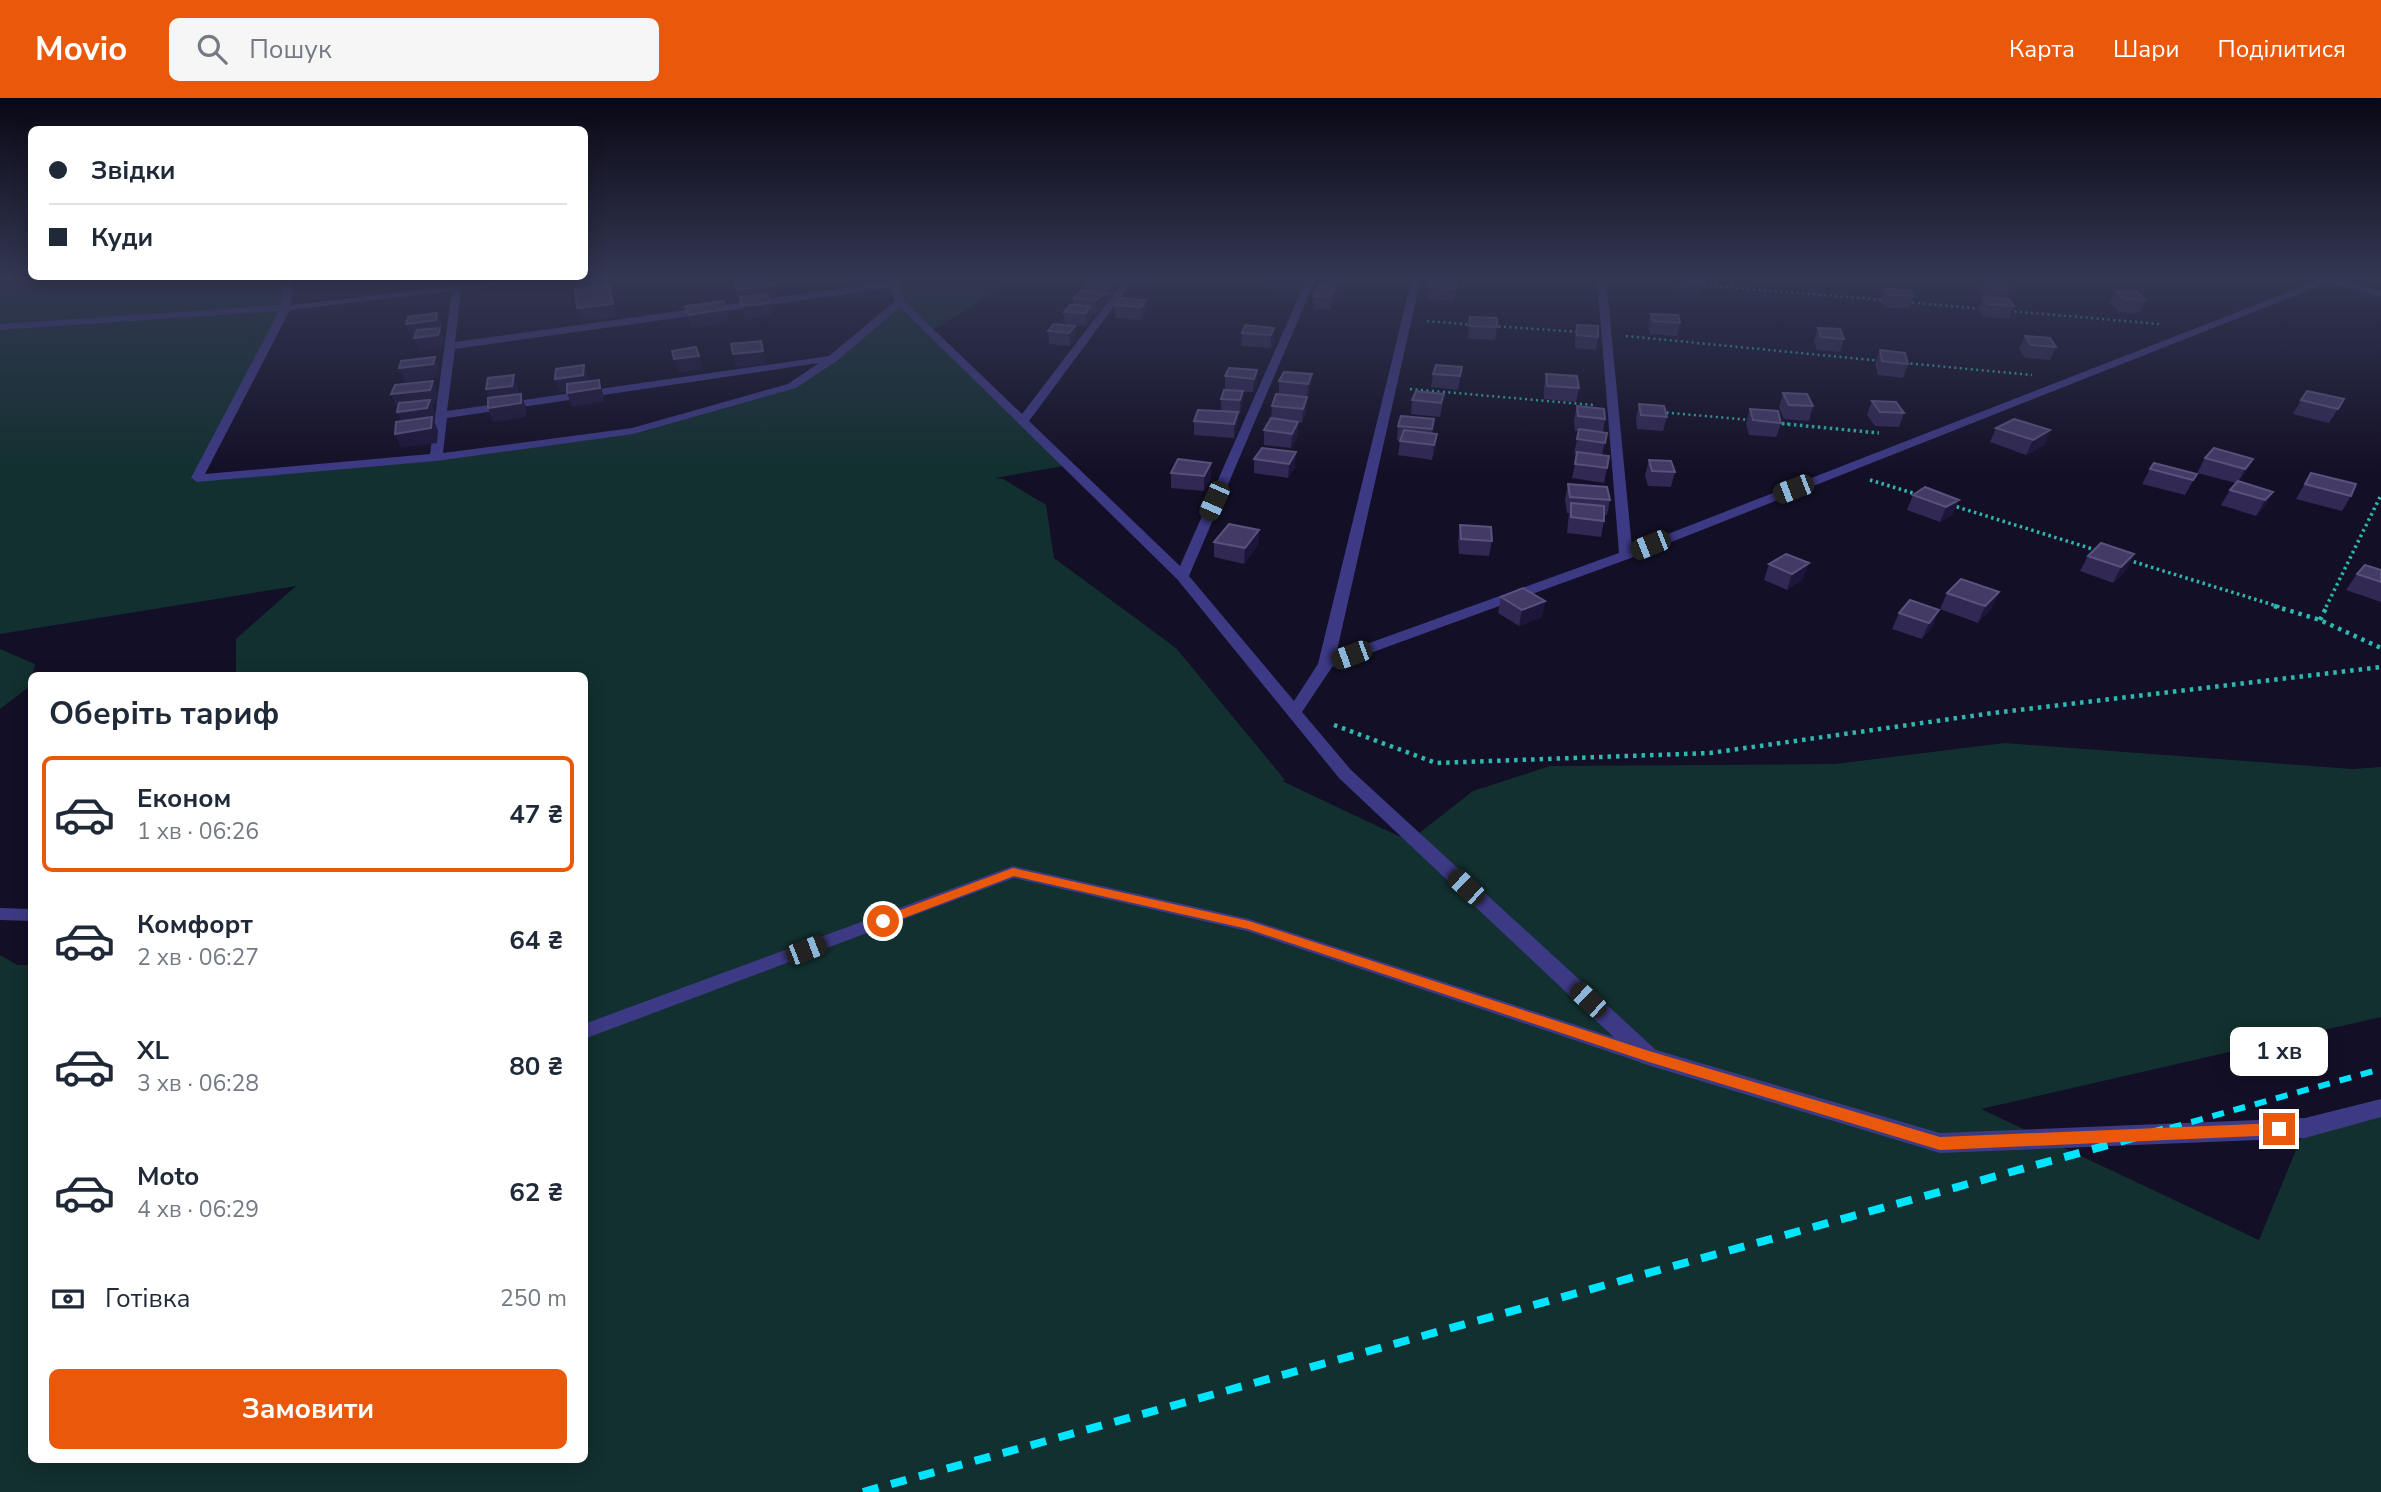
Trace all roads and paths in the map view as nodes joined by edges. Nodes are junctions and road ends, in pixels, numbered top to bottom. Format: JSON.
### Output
{"nodes":[{"id":1,"x":267,"y":343,"type":"edge"},
{"id":2,"x":474,"y":343,"type":"edge"},
{"id":3,"x":847,"y":343,"type":"edge"},
{"id":4,"x":949,"y":343,"type":"edge"},
{"id":5,"x":1082,"y":343,"type":"edge"},
{"id":6,"x":1284,"y":343,"type":"edge"},
{"id":7,"x":1401,"y":343,"type":"edge"},
{"id":8,"x":1607,"y":343,"type":"edge"},
{"id":9,"x":1699,"y":343,"type":"edge"},
{"id":10,"x":2161,"y":343,"type":"edge"},
{"id":11,"x":451,"y":346,"type":"joint"},
{"id":12,"x":834,"y":358,"type":"junction"},
{"id":13,"x":1882,"y":361,"type":"edge"},
{"id":14,"x":1895,"y":362,"type":"edge"},
{"id":15,"x":2033,"y":375,"type":"dead end"},
{"id":16,"x":1390,"y":388,"type":"junction"},
{"id":17,"x":1613,"y":407,"type":"junction"},
{"id":18,"x":1653,"y":411,"type":"edge"},
{"id":19,"x":442,"y":415,"type":"junction"},
{"id":20,"x":1023,"y":421,"type":"junction"},
{"id":21,"x":1762,"y":422,"type":"edge"},
{"id":22,"x":1776,"y":423,"type":"edge"},
{"id":23,"x":1884,"y":434,"type":"dead end"},
{"id":24,"x":436,"y":457,"type":"junction"},
{"id":25,"x":1841,"y":471,"type":"junction"},
{"id":26,"x":1921,"y":495,"type":"edge"},
{"id":27,"x":2381,"y":495,"type":"edge"},
{"id":28,"x":1947,"y":504,"type":"edge"},
{"id":29,"x":2107,"y":554,"type":"edge"},
{"id":30,"x":1626,"y":555,"type":"junction"},
{"id":31,"x":2120,"y":558,"type":"edge"},
{"id":32,"x":1182,"y":576,"type":"junction"},
{"id":33,"x":2320,"y":620,"type":"junction"},
{"id":34,"x":2381,"y":648,"type":"edge"},
{"id":35,"x":1326,"y":664,"type":"junction"},
{"id":36,"x":2381,"y":667,"type":"edge"},
{"id":37,"x":1295,"y":711,"type":"junction"},
{"id":38,"x":0,"y":914,"type":"edge"},
{"id":39,"x":28,"y":915,"type":"edge"},
{"id":40,"x":588,"y":1031,"type":"edge"},
{"id":41,"x":1649,"y":1057,"type":"junction"},
{"id":42,"x":2381,"y":1108,"type":"edge"}],
"edges":[{"from":1,"to":24,"type":"street"},
{"from":2,"to":11,"type":"street"},
{"from":3,"to":12,"type":"street"},
{"from":4,"to":20,"type":"street"},
{"from":5,"to":20,"type":"street"},
{"from":6,"to":32,"type":"street"},
{"from":7,"to":16,"type":"street"},
{"from":8,"to":17,"type":"street"},
{"from":9,"to":13,"type":"path"},
{"from":10,"to":25,"type":"street"},
{"from":11,"to":19,"type":"street"},
{"from":12,"to":19,"type":"street"},
{"from":12,"to":24,"type":"street"},
{"from":14,"to":15,"type":"path"},
{"from":16,"to":17,"type":"path"},
{"from":16,"to":35,"type":"street"},
{"from":17,"to":30,"type":"street"},
{"from":18,"to":21,"type":"path"},
{"from":19,"to":24,"type":"street"},
{"from":20,"to":32,"type":"street"},
{"from":22,"to":23,"type":"path"},
{"from":25,"to":26,"type":"path"},
{"from":25,"to":30,"type":"street"},
{"from":27,"to":33,"type":"path"},
{"from":28,"to":29,"type":"path"},
{"from":30,"to":35,"type":"street"},
{"from":31,"to":33,"type":"path"},
{"from":32,"to":37,"type":"street"},
{"from":33,"to":34,"type":"path"},
{"from":35,"to":37,"type":"street"},
{"from":36,"to":37,"type":"path"},
{"from":37,"to":41,"type":"street"},
{"from":38,"to":39,"type":"lane"},
{"from":40,"to":41,"type":"lane"},
{"from":41,"to":42,"type":"street"}]}
